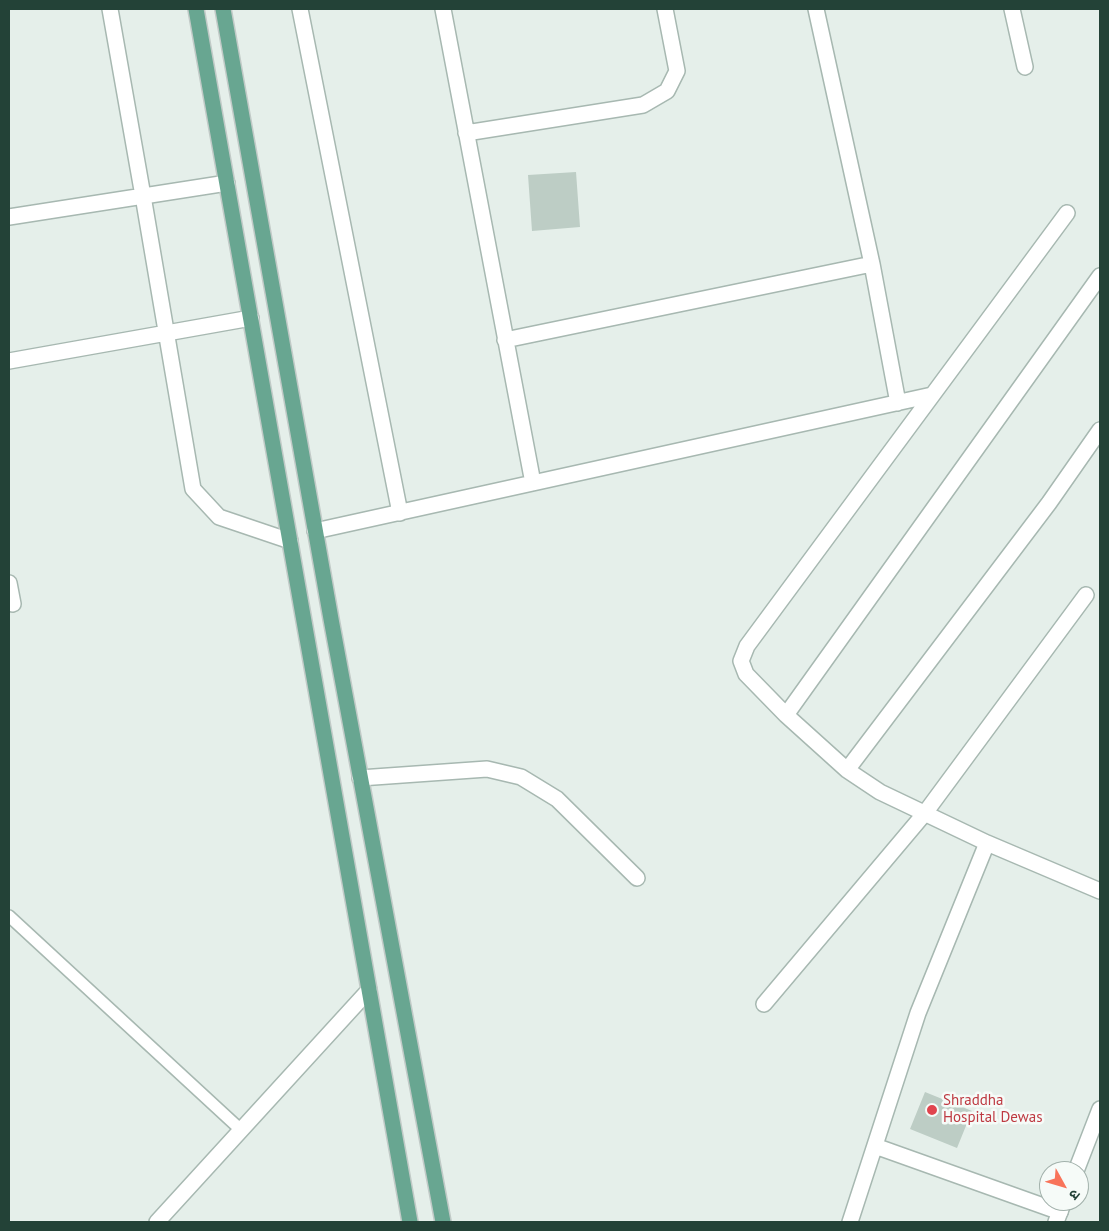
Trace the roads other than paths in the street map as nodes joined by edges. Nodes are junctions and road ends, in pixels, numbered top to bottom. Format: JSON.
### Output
{"nodes":[{"id":1,"x":110,"y":9,"type":"edge"},
{"id":2,"x":196,"y":9,"type":"edge"},
{"id":3,"x":223,"y":9,"type":"edge"},
{"id":4,"x":300,"y":9,"type":"edge"},
{"id":5,"x":443,"y":9,"type":"edge"},
{"id":6,"x":665,"y":9,"type":"edge"},
{"id":7,"x":816,"y":9,"type":"edge"},
{"id":8,"x":1012,"y":9,"type":"edge"},
{"id":9,"x":1025,"y":67,"type":"dead end"},
{"id":10,"x":466,"y":133,"type":"junction"},
{"id":11,"x":227,"y":183,"type":"junction"},
{"id":12,"x":144,"y":196,"type":"junction"},
{"id":13,"x":1066,"y":213,"type":"dead end"},
{"id":14,"x":9,"y":217,"type":"edge"},
{"id":15,"x":872,"y":264,"type":"junction"},
{"id":16,"x":1100,"y":276,"type":"edge"},
{"id":17,"x":251,"y":318,"type":"junction"},
{"id":18,"x":166,"y":333,"type":"junction"},
{"id":19,"x":505,"y":340,"type":"junction"},
{"id":20,"x":9,"y":360,"type":"edge"},
{"id":21,"x":932,"y":395,"type":"junction"},
{"id":22,"x":898,"y":403,"type":"junction"},
{"id":23,"x":1100,"y":430,"type":"edge"},
{"id":24,"x":533,"y":483,"type":"junction"},
{"id":25,"x":400,"y":512,"type":"junction"},
{"id":26,"x":315,"y":531,"type":"junction"},
{"id":27,"x":290,"y":541,"type":"junction"},
{"id":28,"x":9,"y":583,"type":"edge"},
{"id":29,"x":1086,"y":595,"type":"dead end"},
{"id":30,"x":13,"y":604,"type":"dead end"},
{"id":31,"x":786,"y":715,"type":"junction"},
{"id":32,"x":847,"y":770,"type":"junction"},
{"id":33,"x":360,"y":778,"type":"junction"},
{"id":34,"x":925,"y":814,"type":"junction"},
{"id":35,"x":987,"y":843,"type":"junction"},
{"id":36,"x":637,"y":878,"type":"dead end"},
{"id":37,"x":1100,"y":891,"type":"edge"},
{"id":38,"x":9,"y":916,"type":"edge"},
{"id":39,"x":370,"y":990,"type":"junction"},
{"id":40,"x":764,"y":1004,"type":"dead end"},
{"id":41,"x":1100,"y":1109,"type":"edge"},
{"id":42,"x":241,"y":1130,"type":"junction"},
{"id":43,"x":875,"y":1146,"type":"junction"},
{"id":44,"x":1080,"y":1161,"type":"edge"},
{"id":45,"x":1060,"y":1212,"type":"edge"},
{"id":46,"x":157,"y":1222,"type":"edge"},
{"id":47,"x":410,"y":1222,"type":"edge"},
{"id":48,"x":443,"y":1222,"type":"edge"},
{"id":49,"x":850,"y":1222,"type":"edge"}],
"edges":[{"from":1,"to":12,"type":"street"},
{"from":2,"to":11,"type":"main road"},
{"from":3,"to":26,"type":"main road"},
{"from":4,"to":25,"type":"street"},
{"from":5,"to":10,"type":"street"},
{"from":6,"to":10,"type":"street"},
{"from":7,"to":15,"type":"street"},
{"from":8,"to":9,"type":"street"},
{"from":10,"to":19,"type":"street"},
{"from":11,"to":12,"type":"street"},
{"from":11,"to":17,"type":"main road"},
{"from":12,"to":14,"type":"street"},
{"from":12,"to":18,"type":"street"},
{"from":13,"to":21,"type":"street"},
{"from":15,"to":19,"type":"street"},
{"from":15,"to":22,"type":"street"},
{"from":16,"to":31,"type":"street"},
{"from":17,"to":18,"type":"street"},
{"from":17,"to":27,"type":"main road"},
{"from":18,"to":20,"type":"street"},
{"from":18,"to":27,"type":"street"},
{"from":19,"to":24,"type":"street"},
{"from":21,"to":22,"type":"street"},
{"from":21,"to":31,"type":"street"},
{"from":22,"to":24,"type":"street"},
{"from":23,"to":32,"type":"street"},
{"from":24,"to":25,"type":"street"},
{"from":25,"to":26,"type":"street"},
{"from":26,"to":33,"type":"main road"},
{"from":27,"to":39,"type":"main road"},
{"from":28,"to":30,"type":"street"},
{"from":29,"to":34,"type":"street"},
{"from":31,"to":32,"type":"street"},
{"from":32,"to":34,"type":"street"},
{"from":33,"to":36,"type":"street"},
{"from":33,"to":48,"type":"main road"},
{"from":34,"to":35,"type":"street"},
{"from":34,"to":40,"type":"street"},
{"from":35,"to":37,"type":"street"},
{"from":35,"to":43,"type":"street"},
{"from":38,"to":42,"type":"lane"},
{"from":39,"to":42,"type":"street"},
{"from":39,"to":47,"type":"main road"},
{"from":41,"to":44,"type":"street"},
{"from":42,"to":46,"type":"street"},
{"from":43,"to":45,"type":"street"},
{"from":43,"to":49,"type":"street"}]}
